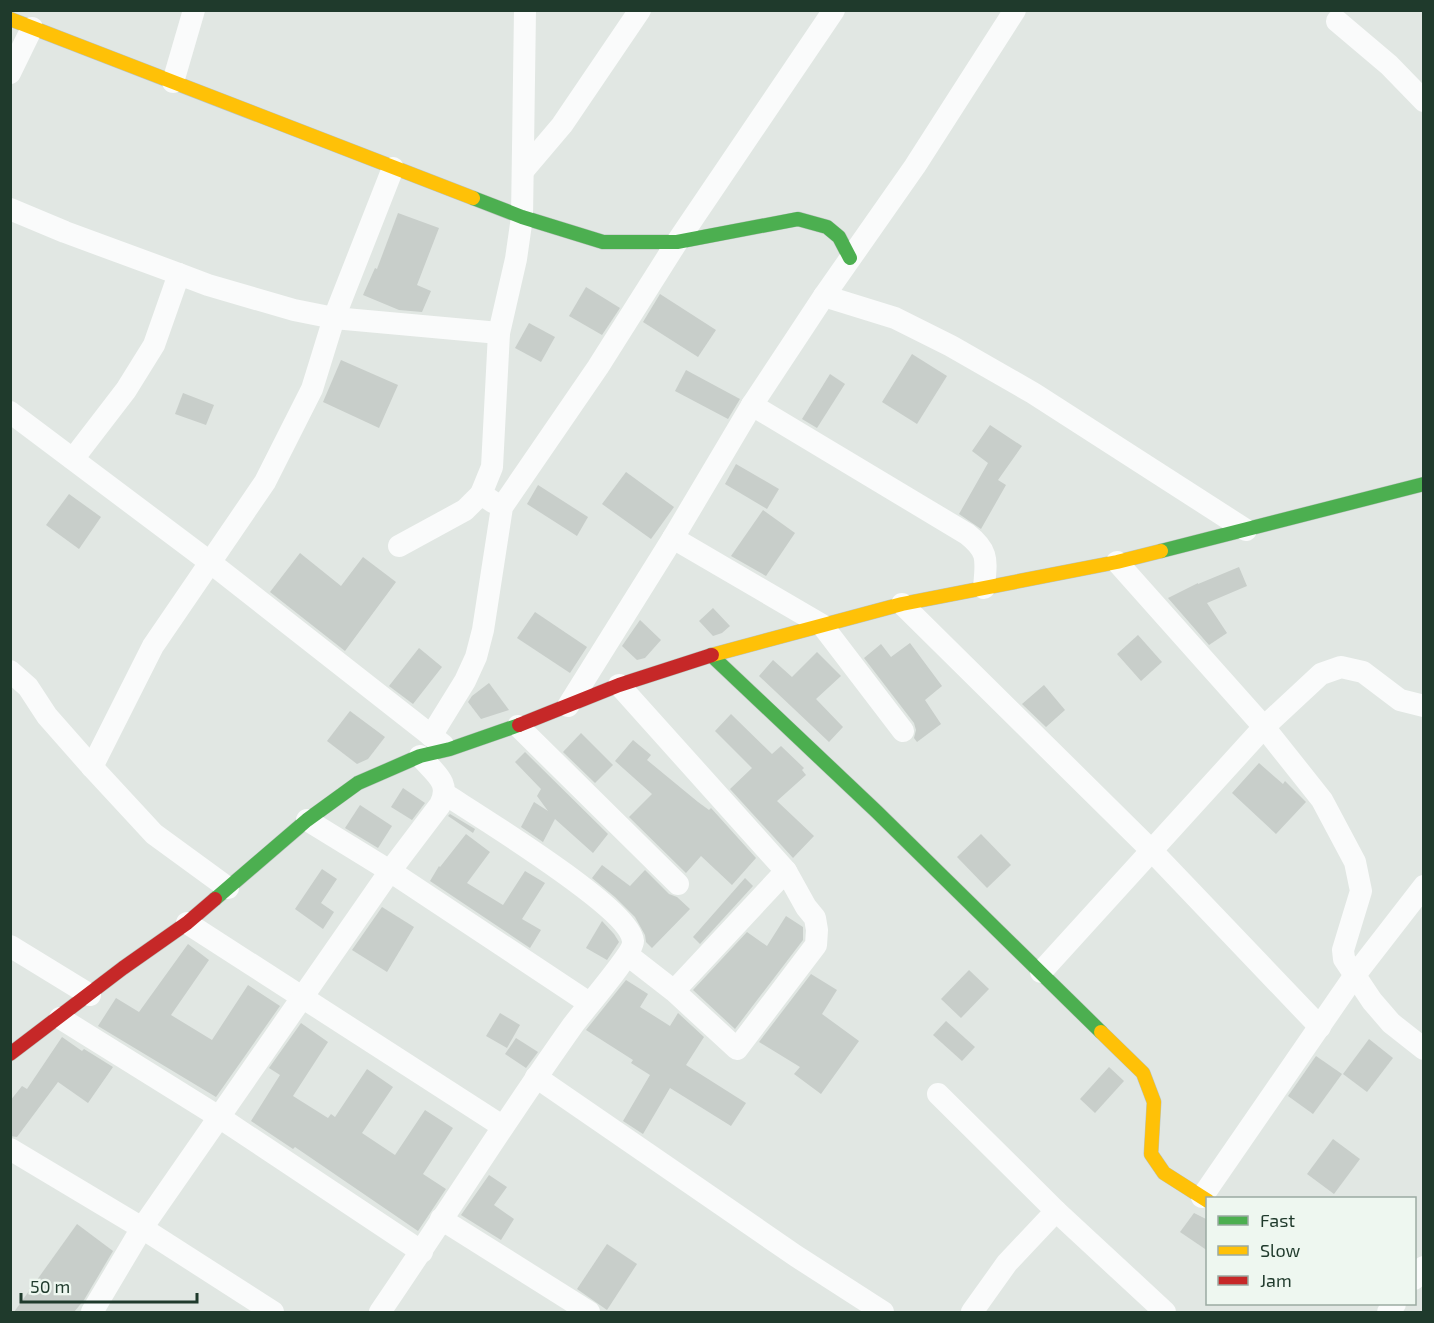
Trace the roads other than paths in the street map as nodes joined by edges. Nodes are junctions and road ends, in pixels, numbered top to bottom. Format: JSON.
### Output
{"nodes":[{"id":1,"x":194,"y":10,"type":"edge"},
{"id":2,"x":525,"y":10,"type":"edge"},
{"id":3,"x":640,"y":10,"type":"edge"},
{"id":4,"x":834,"y":10,"type":"edge"},
{"id":5,"x":1015,"y":10,"type":"edge"},
{"id":6,"x":17,"y":19,"type":"edge"},
{"id":7,"x":1337,"y":21,"type":"dead end"},
{"id":8,"x":10,"y":74,"type":"edge"},
{"id":9,"x":172,"y":82,"type":"junction"},
{"id":10,"x":1424,"y":101,"type":"edge"},
{"id":11,"x":393,"y":168,"type":"junction"},
{"id":12,"x":523,"y":171,"type":"junction"},
{"id":13,"x":10,"y":209,"type":"edge"},
{"id":14,"x":522,"y":217,"type":"junction"},
{"id":15,"x":678,"y":242,"type":"junction"},
{"id":16,"x":850,"y":258,"type":"junction"},
{"id":17,"x":179,"y":274,"type":"junction"},
{"id":18,"x":824,"y":296,"type":"junction"},
{"id":19,"x":334,"y":318,"type":"junction"},
{"id":20,"x":499,"y":333,"type":"junction"},
{"id":21,"x":752,"y":405,"type":"junction"},
{"id":22,"x":11,"y":414,"type":"edge"},
{"id":23,"x":73,"y":459,"type":"junction"},
{"id":24,"x":1424,"y":484,"type":"edge"},
{"id":25,"x":481,"y":494,"type":"junction"},
{"id":26,"x":502,"y":507,"type":"junction"},
{"id":27,"x":1246,"y":530,"type":"junction"},
{"id":28,"x":673,"y":538,"type":"junction"},
{"id":29,"x":399,"y":546,"type":"dead end"},
{"id":30,"x":1117,"y":562,"type":"junction"},
{"id":31,"x":211,"y":563,"type":"junction"},
{"id":32,"x":984,"y":588,"type":"junction"},
{"id":33,"x":902,"y":604,"type":"junction"},
{"id":34,"x":822,"y":625,"type":"junction"},
{"id":35,"x":711,"y":655,"type":"junction"},
{"id":36,"x":10,"y":671,"type":"edge"},
{"id":37,"x":618,"y":685,"type":"junction"},
{"id":38,"x":568,"y":706,"type":"junction"},
{"id":39,"x":1424,"y":706,"type":"edge"},
{"id":40,"x":518,"y":726,"type":"junction"},
{"id":41,"x":1264,"y":727,"type":"junction"},
{"id":42,"x":903,"y":731,"type":"dead end"},
{"id":43,"x":434,"y":747,"type":"junction"},
{"id":44,"x":92,"y":767,"type":"junction"},
{"id":45,"x":445,"y":794,"type":"junction"},
{"id":46,"x":307,"y":820,"type":"junction"},
{"id":47,"x":1152,"y":851,"type":"junction"},
{"id":48,"x":390,"y":871,"type":"junction"},
{"id":49,"x":786,"y":871,"type":"junction"},
{"id":50,"x":678,"y":884,"type":"dead end"},
{"id":51,"x":1424,"y":886,"type":"edge"},
{"id":52,"x":228,"y":888,"type":"junction"},
{"id":53,"x":188,"y":923,"type":"junction"},
{"id":54,"x":10,"y":946,"type":"edge"},
{"id":55,"x":628,"y":956,"type":"junction"},
{"id":56,"x":1041,"y":972,"type":"junction"},
{"id":57,"x":1355,"y":975,"type":"junction"},
{"id":58,"x":674,"y":991,"type":"junction"},
{"id":59,"x":90,"y":995,"type":"junction"},
{"id":60,"x":303,"y":998,"type":"junction"},
{"id":61,"x":589,"y":1003,"type":"junction"},
{"id":62,"x":60,"y":1018,"type":"junction"},
{"id":63,"x":1320,"y":1027,"type":"junction"},
{"id":64,"x":1424,"y":1049,"type":"edge"},
{"id":65,"x":10,"y":1054,"type":"edge"},
{"id":66,"x":536,"y":1077,"type":"junction"},
{"id":67,"x":938,"y":1094,"type":"dead end"},
{"id":68,"x":219,"y":1117,"type":"junction"},
{"id":69,"x":502,"y":1126,"type":"junction"},
{"id":70,"x":10,"y":1149,"type":"edge"},
{"id":71,"x":1206,"y":1197,"type":"edge"},
{"id":72,"x":1205,"y":1199,"type":"edge"},
{"id":73,"x":1056,"y":1211,"type":"junction"},
{"id":74,"x":441,"y":1219,"type":"junction"},
{"id":75,"x":142,"y":1228,"type":"junction"},
{"id":76,"x":422,"y":1252,"type":"junction"},
{"id":77,"x":92,"y":1312,"type":"edge"},
{"id":78,"x":273,"y":1312,"type":"edge"},
{"id":79,"x":380,"y":1312,"type":"edge"},
{"id":80,"x":589,"y":1312,"type":"edge"},
{"id":81,"x":883,"y":1312,"type":"edge"},
{"id":82,"x":972,"y":1312,"type":"edge"},
{"id":83,"x":1165,"y":1312,"type":"edge"}],
"edges":[{"from":1,"to":9,"type":"street"},
{"from":2,"to":12,"type":"street"},
{"from":3,"to":12,"type":"street"},
{"from":4,"to":15,"type":"street"},
{"from":5,"to":16,"type":"street"},
{"from":6,"to":8,"type":"street"},
{"from":6,"to":9,"type":"street"},
{"from":7,"to":10,"type":"street"},
{"from":9,"to":11,"type":"street"},
{"from":11,"to":14,"type":"street"},
{"from":11,"to":19,"type":"street"},
{"from":12,"to":14,"type":"street"},
{"from":13,"to":17,"type":"street"},
{"from":14,"to":15,"type":"street"},
{"from":14,"to":20,"type":"street"},
{"from":15,"to":16,"type":"street"},
{"from":15,"to":26,"type":"street"},
{"from":16,"to":18,"type":"street"},
{"from":17,"to":19,"type":"street"},
{"from":17,"to":23,"type":"street"},
{"from":18,"to":21,"type":"street"},
{"from":18,"to":27,"type":"street"},
{"from":19,"to":20,"type":"street"},
{"from":19,"to":31,"type":"street"},
{"from":20,"to":25,"type":"street"},
{"from":21,"to":28,"type":"street"},
{"from":21,"to":32,"type":"street"},
{"from":22,"to":23,"type":"street"},
{"from":23,"to":31,"type":"street"},
{"from":24,"to":27,"type":"street"},
{"from":25,"to":26,"type":"street"},
{"from":25,"to":29,"type":"street"},
{"from":26,"to":43,"type":"street"},
{"from":27,"to":30,"type":"street"},
{"from":28,"to":34,"type":"street"},
{"from":28,"to":38,"type":"street"},
{"from":30,"to":32,"type":"street"},
{"from":30,"to":41,"type":"street"},
{"from":31,"to":43,"type":"street"},
{"from":31,"to":44,"type":"street"},
{"from":32,"to":33,"type":"street"},
{"from":33,"to":34,"type":"street"},
{"from":33,"to":47,"type":"street"},
{"from":34,"to":35,"type":"street"},
{"from":34,"to":42,"type":"street"},
{"from":35,"to":37,"type":"street"},
{"from":35,"to":56,"type":"street"},
{"from":36,"to":44,"type":"street"},
{"from":37,"to":38,"type":"street"},
{"from":37,"to":49,"type":"street"},
{"from":38,"to":40,"type":"street"},
{"from":39,"to":41,"type":"street"},
{"from":40,"to":43,"type":"street"},
{"from":40,"to":50,"type":"street"},
{"from":41,"to":47,"type":"street"},
{"from":41,"to":57,"type":"street"},
{"from":43,"to":45,"type":"street"},
{"from":43,"to":46,"type":"street"},
{"from":44,"to":52,"type":"street"},
{"from":45,"to":48,"type":"street"},
{"from":45,"to":55,"type":"street"},
{"from":46,"to":48,"type":"street"},
{"from":46,"to":52,"type":"street"},
{"from":47,"to":56,"type":"street"},
{"from":47,"to":63,"type":"street"},
{"from":48,"to":60,"type":"street"},
{"from":48,"to":61,"type":"street"},
{"from":49,"to":58,"type":"street"},
{"from":49,"to":58,"type":"street"},
{"from":51,"to":57,"type":"street"},
{"from":52,"to":53,"type":"street"},
{"from":53,"to":59,"type":"street"},
{"from":53,"to":60,"type":"street"},
{"from":54,"to":59,"type":"street"},
{"from":55,"to":58,"type":"street"},
{"from":55,"to":61,"type":"street"},
{"from":56,"to":72,"type":"street"},
{"from":57,"to":63,"type":"street"},
{"from":57,"to":64,"type":"street"},
{"from":59,"to":62,"type":"street"},
{"from":60,"to":68,"type":"street"},
{"from":60,"to":69,"type":"street"},
{"from":61,"to":66,"type":"street"},
{"from":62,"to":65,"type":"street"},
{"from":62,"to":68,"type":"street"},
{"from":63,"to":71,"type":"street"},
{"from":66,"to":69,"type":"street"},
{"from":66,"to":81,"type":"street"},
{"from":67,"to":73,"type":"street"},
{"from":68,"to":75,"type":"street"},
{"from":68,"to":76,"type":"street"},
{"from":69,"to":74,"type":"street"},
{"from":70,"to":75,"type":"street"},
{"from":73,"to":82,"type":"street"},
{"from":73,"to":83,"type":"street"},
{"from":74,"to":76,"type":"street"},
{"from":74,"to":80,"type":"street"},
{"from":75,"to":77,"type":"street"},
{"from":75,"to":78,"type":"street"},
{"from":76,"to":79,"type":"street"}]}
